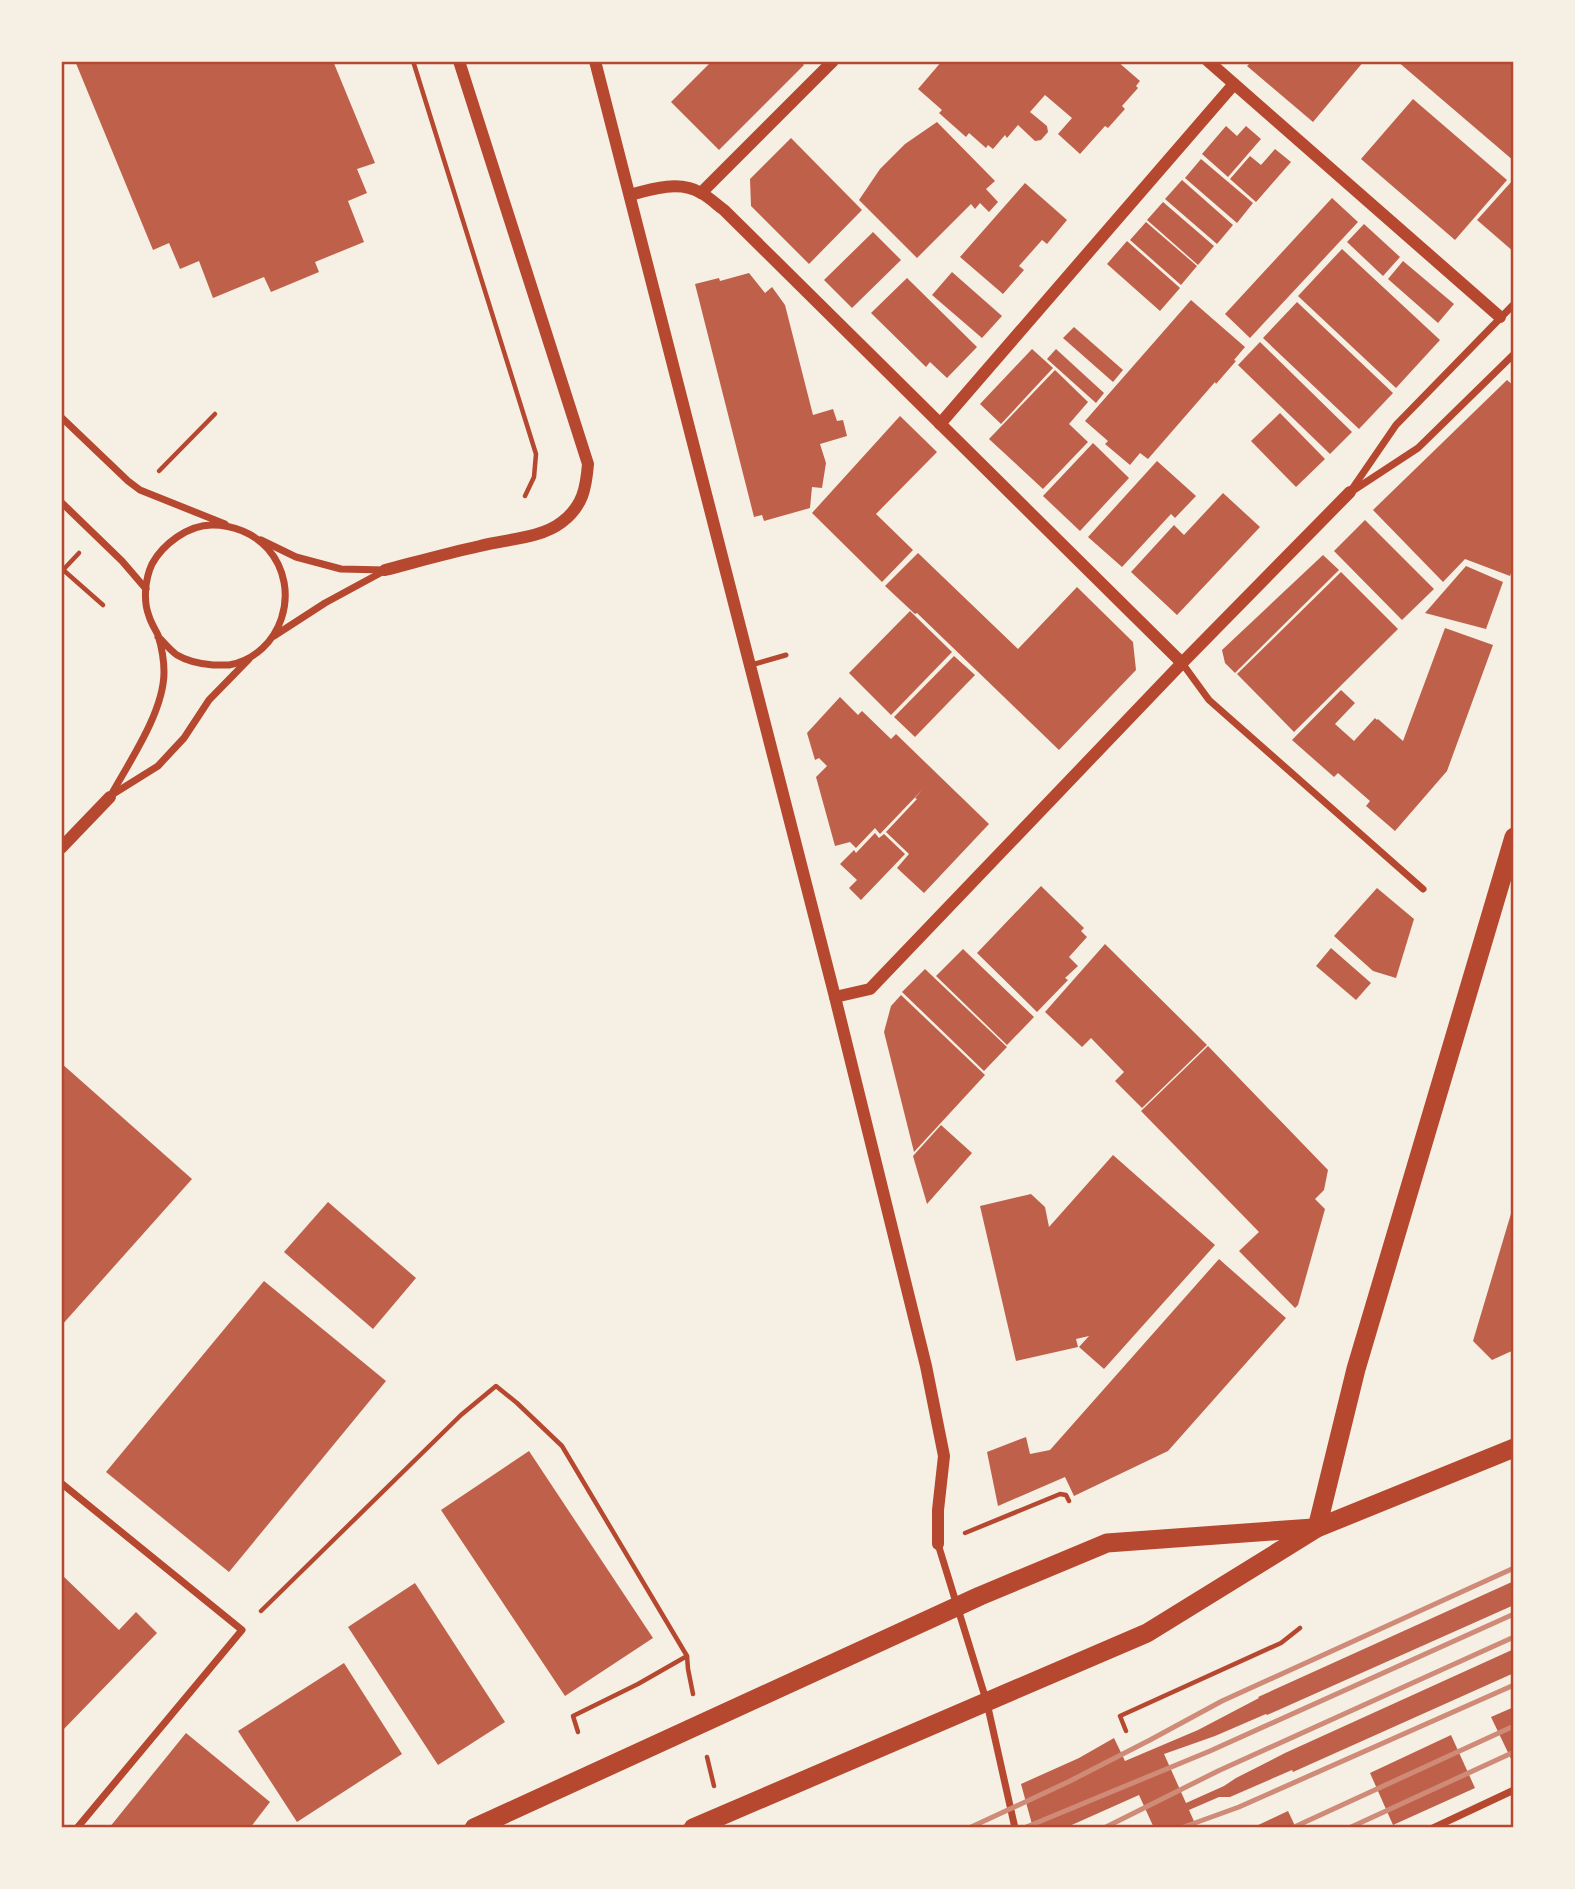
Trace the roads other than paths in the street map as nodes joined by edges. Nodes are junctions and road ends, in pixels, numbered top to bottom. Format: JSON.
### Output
{"nodes":[{"id":1,"x":459,"y":61,"type":"edge"},
{"id":2,"x":595,"y":61,"type":"edge"},
{"id":3,"x":833,"y":61,"type":"edge"},
{"id":4,"x":1208,"y":61,"type":"edge"},
{"id":5,"x":1234,"y":84,"type":"junction"},
{"id":6,"x":701,"y":193,"type":"junction"},
{"id":7,"x":630,"y":195,"type":"junction"},
{"id":8,"x":1514,"y":304,"type":"edge"},
{"id":9,"x":1500,"y":317,"type":"junction"},
{"id":10,"x":1514,"y":354,"type":"edge"},
{"id":11,"x":61,"y":417,"type":"edge"},
{"id":12,"x":940,"y":424,"type":"junction"},
{"id":13,"x":1350,"y":492,"type":"junction"},
{"id":14,"x":61,"y":502,"type":"edge"},
{"id":15,"x":234,"y":527,"type":"junction"},
{"id":16,"x":259,"y":539,"type":"junction"},
{"id":17,"x":385,"y":570,"type":"junction"},
{"id":18,"x":145,"y":589,"type":"junction"},
{"id":19,"x":158,"y":636,"type":"junction"},
{"id":20,"x":273,"y":636,"type":"junction"},
{"id":21,"x":253,"y":655,"type":"junction"},
{"id":22,"x":786,"y":655,"type":"dead end"},
{"id":23,"x":1182,"y":663,"type":"junction"},
{"id":24,"x":751,"y":665,"type":"junction"},
{"id":25,"x":110,"y":797,"type":"junction"},
{"id":26,"x":1514,"y":837,"type":"edge"},
{"id":27,"x":61,"y":848,"type":"edge"},
{"id":28,"x":1423,"y":889,"type":"dead end"},
{"id":29,"x":835,"y":997,"type":"junction"},
{"id":30,"x":1514,"y":1448,"type":"edge"},
{"id":31,"x":61,"y":1483,"type":"edge"},
{"id":32,"x":1317,"y":1528,"type":"junction"},
{"id":33,"x":938,"y":1544,"type":"joint"},
{"id":34,"x":1514,"y":1790,"type":"edge"},
{"id":35,"x":77,"y":1828,"type":"edge"},
{"id":36,"x":474,"y":1828,"type":"edge"},
{"id":37,"x":693,"y":1828,"type":"edge"},
{"id":38,"x":1016,"y":1828,"type":"edge"},
{"id":39,"x":1433,"y":1828,"type":"edge"}],
"edges":[{"from":1,"to":17,"type":"street"},
{"from":2,"to":7,"type":"street"},
{"from":3,"to":6,"type":"street"},
{"from":4,"to":5,"type":"street"},
{"from":5,"to":9,"type":"street"},
{"from":5,"to":12,"type":"street"},
{"from":6,"to":7,"type":"street"},
{"from":6,"to":12,"type":"street"},
{"from":7,"to":24,"type":"street"},
{"from":8,"to":9,"type":"street"},
{"from":9,"to":13,"type":"street"},
{"from":10,"to":13,"type":"street"},
{"from":11,"to":15,"type":"street"},
{"from":12,"to":23,"type":"street"},
{"from":13,"to":23,"type":"street"},
{"from":14,"to":18,"type":"street"},
{"from":15,"to":16,"type":"street"},
{"from":15,"to":18,"type":"street"},
{"from":16,"to":17,"type":"street"},
{"from":16,"to":20,"type":"street"},
{"from":17,"to":20,"type":"street"},
{"from":18,"to":19,"type":"street"},
{"from":19,"to":21,"type":"street"},
{"from":19,"to":25,"type":"street"},
{"from":20,"to":21,"type":"street"},
{"from":21,"to":25,"type":"street"},
{"from":22,"to":24,"type":"lane"},
{"from":23,"to":28,"type":"street"},
{"from":23,"to":29,"type":"street"},
{"from":24,"to":29,"type":"street"},
{"from":25,"to":27,"type":"street"},
{"from":26,"to":32,"type":"highway"},
{"from":29,"to":33,"type":"street"},
{"from":30,"to":32,"type":"highway"},
{"from":31,"to":35,"type":"street"},
{"from":32,"to":36,"type":"highway"},
{"from":32,"to":37,"type":"highway"},
{"from":33,"to":38,"type":"street"},
{"from":34,"to":39,"type":"street"}]}
